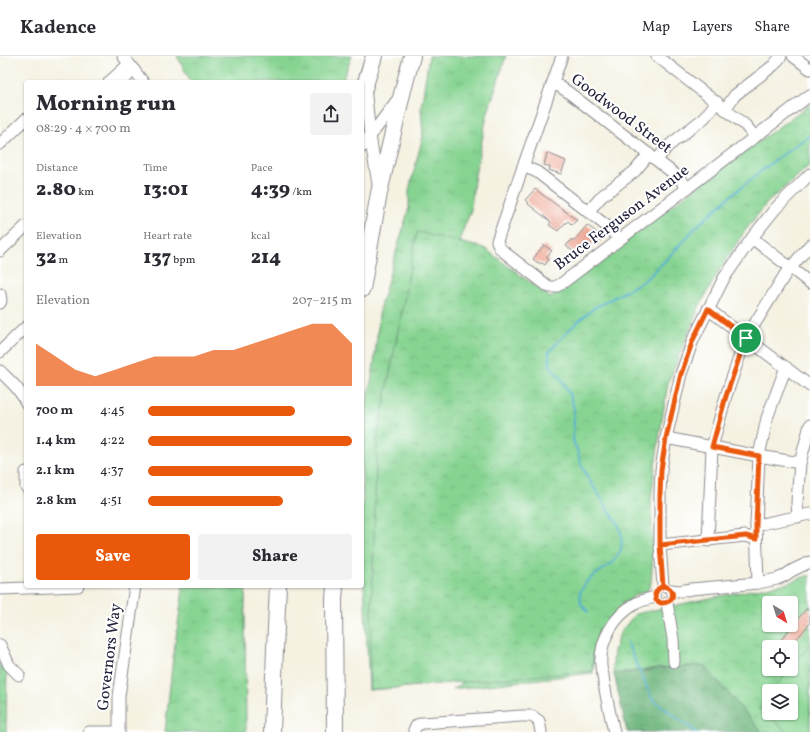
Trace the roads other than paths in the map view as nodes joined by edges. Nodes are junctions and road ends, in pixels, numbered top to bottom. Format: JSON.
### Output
{"nodes":[{"id":1,"x":374,"y":56,"type":"edge"},
{"id":2,"x":412,"y":56,"type":"edge"},
{"id":3,"x":562,"y":56,"type":"edge"},
{"id":4,"x":657,"y":56,"type":"edge"},
{"id":5,"x":781,"y":56,"type":"edge"},
{"id":6,"x":793,"y":56,"type":"edge"},
{"id":7,"x":128,"y":63,"type":"edge"},
{"id":8,"x":810,"y":69,"type":"edge"},
{"id":9,"x":111,"y":80,"type":"edge"},
{"id":10,"x":122,"y":80,"type":"edge"},
{"id":11,"x":141,"y":80,"type":"edge"},
{"id":12,"x":552,"y":84,"type":"junction"},
{"id":13,"x":364,"y":86,"type":"edge"},
{"id":14,"x":402,"y":94,"type":"junction"},
{"id":15,"x":810,"y":95,"type":"edge"},
{"id":16,"x":364,"y":96,"type":"edge"},
{"id":17,"x":721,"y":105,"type":"junction"},
{"id":18,"x":24,"y":121,"type":"edge"},
{"id":19,"x":370,"y":136,"type":"junction"},
{"id":20,"x":755,"y":136,"type":"junction"},
{"id":21,"x":0,"y":144,"type":"edge"},
{"id":22,"x":364,"y":144,"type":"edge"},
{"id":23,"x":653,"y":157,"type":"junction"},
{"id":24,"x":523,"y":166,"type":"junction"},
{"id":25,"x":809,"y":176,"type":"edge"},
{"id":26,"x":688,"y":188,"type":"junction"},
{"id":27,"x":380,"y":193,"type":"junction"},
{"id":28,"x":588,"y":212,"type":"junction"},
{"id":29,"x":24,"y":228,"type":"edge"},
{"id":30,"x":752,"y":238,"type":"junction"},
{"id":31,"x":619,"y":240,"type":"junction"},
{"id":32,"x":810,"y":245,"type":"edge"},
{"id":33,"x":0,"y":251,"type":"edge"},
{"id":34,"x":790,"y":267,"type":"junction"},
{"id":35,"x":364,"y":278,"type":"edge"},
{"id":36,"x":810,"y":283,"type":"edge"},
{"id":37,"x":0,"y":294,"type":"edge"},
{"id":38,"x":0,"y":303,"type":"edge"},
{"id":39,"x":708,"y":309,"type":"junction"},
{"id":40,"x":24,"y":329,"type":"edge"},
{"id":41,"x":746,"y":338,"type":"junction"},
{"id":42,"x":0,"y":352,"type":"edge"},
{"id":43,"x":786,"y":367,"type":"junction"},
{"id":44,"x":0,"y":371,"type":"edge"},
{"id":45,"x":810,"y":386,"type":"edge"},
{"id":46,"x":24,"y":398,"type":"edge"},
{"id":47,"x":810,"y":425,"type":"edge"},
{"id":48,"x":666,"y":438,"type":"junction"},
{"id":49,"x":712,"y":447,"type":"junction"},
{"id":50,"x":759,"y":456,"type":"junction"},
{"id":51,"x":800,"y":463,"type":"junction"},
{"id":52,"x":810,"y":514,"type":"edge"},
{"id":53,"x":798,"y":517,"type":"junction"},
{"id":54,"x":756,"y":525,"type":"junction"},
{"id":55,"x":756,"y":539,"type":"junction"},
{"id":56,"x":708,"y":541,"type":"junction"},
{"id":57,"x":660,"y":545,"type":"junction"},
{"id":58,"x":810,"y":562,"type":"edge"},
{"id":59,"x":24,"y":582,"type":"edge"},
{"id":60,"x":758,"y":583,"type":"junction"},
{"id":61,"x":0,"y":584,"type":"edge"},
{"id":62,"x":26,"y":588,"type":"edge"},
{"id":63,"x":135,"y":588,"type":"edge"},
{"id":64,"x":278,"y":588,"type":"edge"},
{"id":65,"x":335,"y":588,"type":"edge"},
{"id":66,"x":667,"y":588,"type":"junction"},
{"id":67,"x":0,"y":589,"type":"edge"},
{"id":68,"x":655,"y":597,"type":"junction"},
{"id":69,"x":667,"y":603,"type":"junction"},
{"id":70,"x":0,"y":645,"type":"edge"},
{"id":71,"x":674,"y":662,"type":"dead end"},
{"id":72,"x":19,"y":675,"type":"dead end"},
{"id":73,"x":89,"y":732,"type":"edge"},
{"id":74,"x":119,"y":732,"type":"edge"},
{"id":75,"x":272,"y":732,"type":"edge"},
{"id":76,"x":335,"y":732,"type":"edge"},
{"id":77,"x":414,"y":732,"type":"edge"},
{"id":78,"x":541,"y":732,"type":"edge"},
{"id":79,"x":614,"y":732,"type":"edge"}],
"edges":[{"from":1,"to":13,"type":"highway"},
{"from":2,"to":14,"type":"highway"},
{"from":3,"to":12,"type":"street","name":"Bruce Ferguson Avenue"},
{"from":4,"to":17,"type":"street"},
{"from":5,"to":17,"type":"street"},
{"from":6,"to":8,"type":"street"},
{"from":7,"to":9,"type":"street"},
{"from":7,"to":10,"type":"street"},
{"from":7,"to":11,"type":"street"},
{"from":12,"to":23,"type":"street","name":"Goodwood Street"},
{"from":12,"to":24,"type":"street","name":"Bruce Ferguson Avenue"},
{"from":14,"to":19,"type":"street"},
{"from":14,"to":27,"type":"highway"},
{"from":15,"to":20,"type":"street","name":"Bruce Ferguson Avenue"},
{"from":16,"to":19,"type":"street"},
{"from":17,"to":20,"type":"street"},
{"from":17,"to":23,"type":"street"},
{"from":18,"to":21,"type":"street"},
{"from":19,"to":22,"type":"street"},
{"from":19,"to":27,"type":"street"},
{"from":20,"to":26,"type":"street","name":"Bruce Ferguson Avenue"},
{"from":23,"to":26,"type":"street","name":"Goodwood Street"},
{"from":23,"to":28,"type":"street"},
{"from":24,"to":28,"type":"street"},
{"from":24,"to":31,"type":"street","name":"Bruce Ferguson Avenue"},
{"from":25,"to":30,"type":"street"},
{"from":26,"to":31,"type":"street","name":"Bruce Ferguson Avenue"},
{"from":27,"to":35,"type":"highway"},
{"from":28,"to":31,"type":"street"},
{"from":29,"to":33,"type":"street"},
{"from":30,"to":34,"type":"street"},
{"from":30,"to":39,"type":"street"},
{"from":32,"to":34,"type":"street"},
{"from":34,"to":36,"type":"street"},
{"from":34,"to":41,"type":"street"},
{"from":37,"to":38,"type":"street"},
{"from":39,"to":41,"type":"street"},
{"from":39,"to":48,"type":"street"},
{"from":40,"to":42,"type":"street"},
{"from":41,"to":43,"type":"street"},
{"from":41,"to":49,"type":"street"},
{"from":43,"to":45,"type":"street"},
{"from":43,"to":50,"type":"street"},
{"from":44,"to":46,"type":"street"},
{"from":47,"to":51,"type":"street"},
{"from":48,"to":49,"type":"street"},
{"from":48,"to":57,"type":"street"},
{"from":49,"to":50,"type":"street"},
{"from":49,"to":56,"type":"street"},
{"from":50,"to":51,"type":"street"},
{"from":50,"to":54,"type":"street"},
{"from":51,"to":53,"type":"street"},
{"from":52,"to":53,"type":"street"},
{"from":53,"to":54,"type":"street"},
{"from":54,"to":55,"type":"street"},
{"from":55,"to":56,"type":"street"},
{"from":55,"to":60,"type":"street"},
{"from":56,"to":57,"type":"street"},
{"from":57,"to":66,"type":"street"},
{"from":58,"to":60,"type":"street"},
{"from":59,"to":61,"type":"street"},
{"from":60,"to":66,"type":"street"},
{"from":62,"to":67,"type":"street"},
{"from":63,"to":74,"type":"street","name":"Governors Way"},
{"from":64,"to":75,"type":"highway"},
{"from":65,"to":76,"type":"highway"},
{"from":66,"to":68,"type":"street"},
{"from":66,"to":69,"type":"street"},
{"from":68,"to":69,"type":"street"},
{"from":68,"to":79,"type":"street"},
{"from":69,"to":71,"type":"street"},
{"from":70,"to":72,"type":"street"},
{"from":73,"to":74,"type":"street"},
{"from":77,"to":78,"type":"street"}]}
